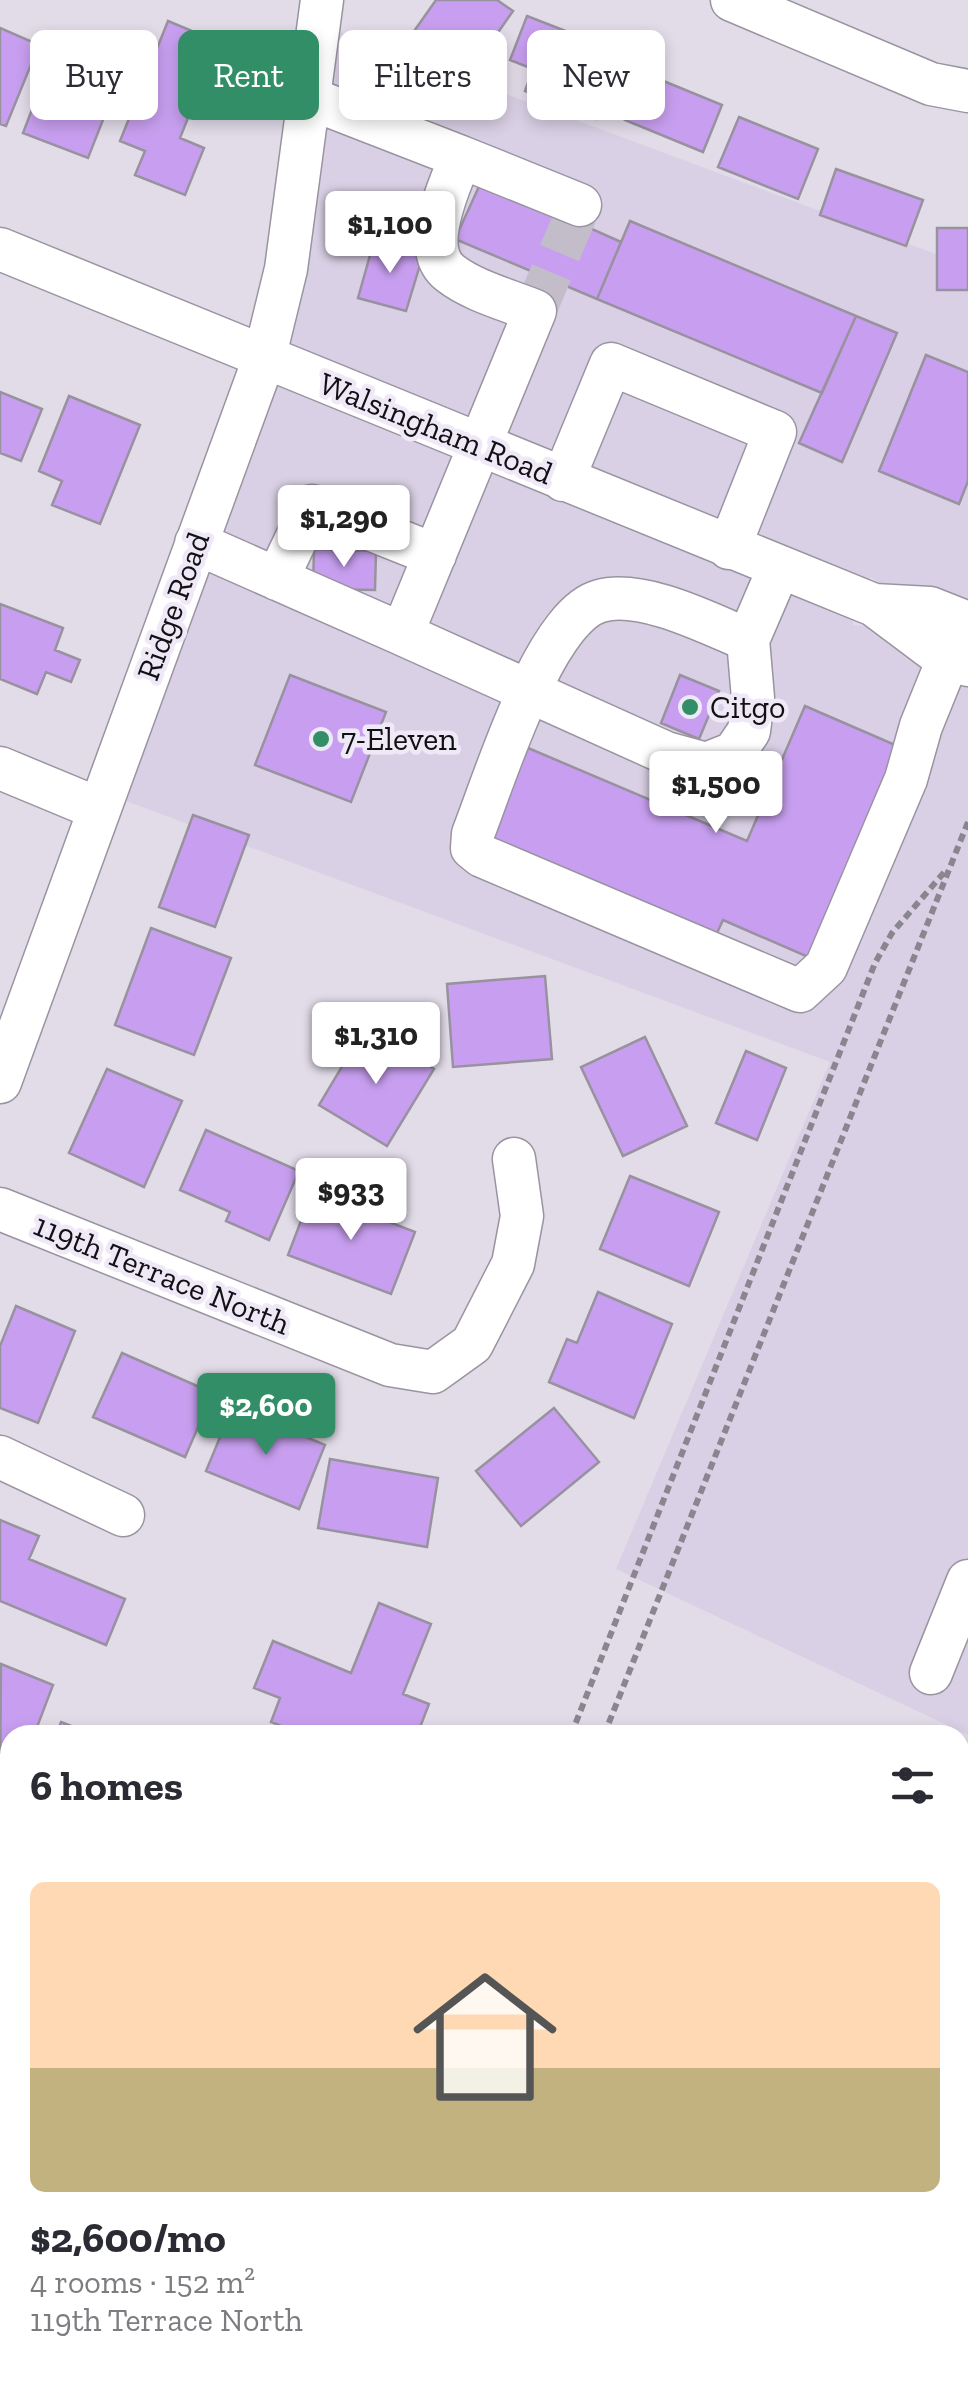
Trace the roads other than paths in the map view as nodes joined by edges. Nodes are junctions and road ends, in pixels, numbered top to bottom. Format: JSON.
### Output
{"nodes":[{"id":1,"x":322,"y":0,"type":"edge"},
{"id":2,"x":732,"y":0,"type":"edge"},
{"id":3,"x":318,"y":30,"type":"edge"},
{"id":4,"x":968,"y":91,"type":"edge"},
{"id":5,"x":319,"y":102,"type":"edge"},
{"id":6,"x":306,"y":120,"type":"edge"},
{"id":7,"x":460,"y":157,"type":"junction"},
{"id":8,"x":580,"y":205,"type":"dead end"},
{"id":9,"x":0,"y":249,"type":"edge"},
{"id":10,"x":264,"y":358,"type":"junction"},
{"id":11,"x":480,"y":445,"type":"junction"},
{"id":12,"x":563,"y":480,"type":"junction"},
{"id":13,"x":196,"y":543,"type":"junction"},
{"id":14,"x":729,"y":548,"type":"junction"},
{"id":15,"x":435,"y":555,"type":"junction"},
{"id":16,"x":778,"y":568,"type":"junction"},
{"id":17,"x":277,"y":579,"type":"junction"},
{"id":18,"x":402,"y":634,"type":"junction"},
{"id":19,"x":748,"y":640,"type":"junction"},
{"id":20,"x":962,"y":648,"type":"edge"},
{"id":21,"x":529,"y":692,"type":"junction"},
{"id":22,"x":0,"y":768,"type":"edge"},
{"id":23,"x":99,"y":809,"type":"junction"},
{"id":24,"x":0,"y":1082,"type":"edge"},
{"id":25,"x":514,"y":1159,"type":"dead end"},
{"id":26,"x":0,"y":1210,"type":"edge"},
{"id":27,"x":0,"y":1457,"type":"edge"},
{"id":28,"x":122,"y":1515,"type":"dead end"},
{"id":29,"x":968,"y":1581,"type":"edge"},
{"id":30,"x":931,"y":1673,"type":"dead end"}],
"edges":[{"from":1,"to":3,"type":"street","name":"Ridge Road"},
{"from":2,"to":4,"type":"street"},
{"from":5,"to":7,"type":"street"},
{"from":6,"to":10,"type":"street","name":"Ridge Road"},
{"from":7,"to":8,"type":"street"},
{"from":7,"to":11,"type":"street"},
{"from":9,"to":10,"type":"street","name":"Walsingham Road"},
{"from":10,"to":11,"type":"street","name":"Walsingham Road"},
{"from":10,"to":13,"type":"street","name":"Ridge Road"},
{"from":11,"to":12,"type":"street","name":"Walsingham Road"},
{"from":11,"to":15,"type":"street"},
{"from":12,"to":14,"type":"street","name":"Walsingham Road"},
{"from":12,"to":14,"type":"street"},
{"from":13,"to":17,"type":"street"},
{"from":13,"to":23,"type":"street","name":"Ridge Road"},
{"from":14,"to":16,"type":"street","name":"Walsingham Road"},
{"from":15,"to":17,"type":"street"},
{"from":15,"to":18,"type":"street"},
{"from":16,"to":19,"type":"street"},
{"from":16,"to":20,"type":"street","name":"Walsingham Road"},
{"from":17,"to":18,"type":"street"},
{"from":18,"to":21,"type":"street"},
{"from":19,"to":21,"type":"street"},
{"from":19,"to":21,"type":"street"},
{"from":20,"to":21,"type":"street"},
{"from":22,"to":23,"type":"street"},
{"from":23,"to":24,"type":"street","name":"Ridge Road"},
{"from":25,"to":26,"type":"street","name":"119th Terrace North"},
{"from":27,"to":28,"type":"street"},
{"from":29,"to":30,"type":"street"}]}
